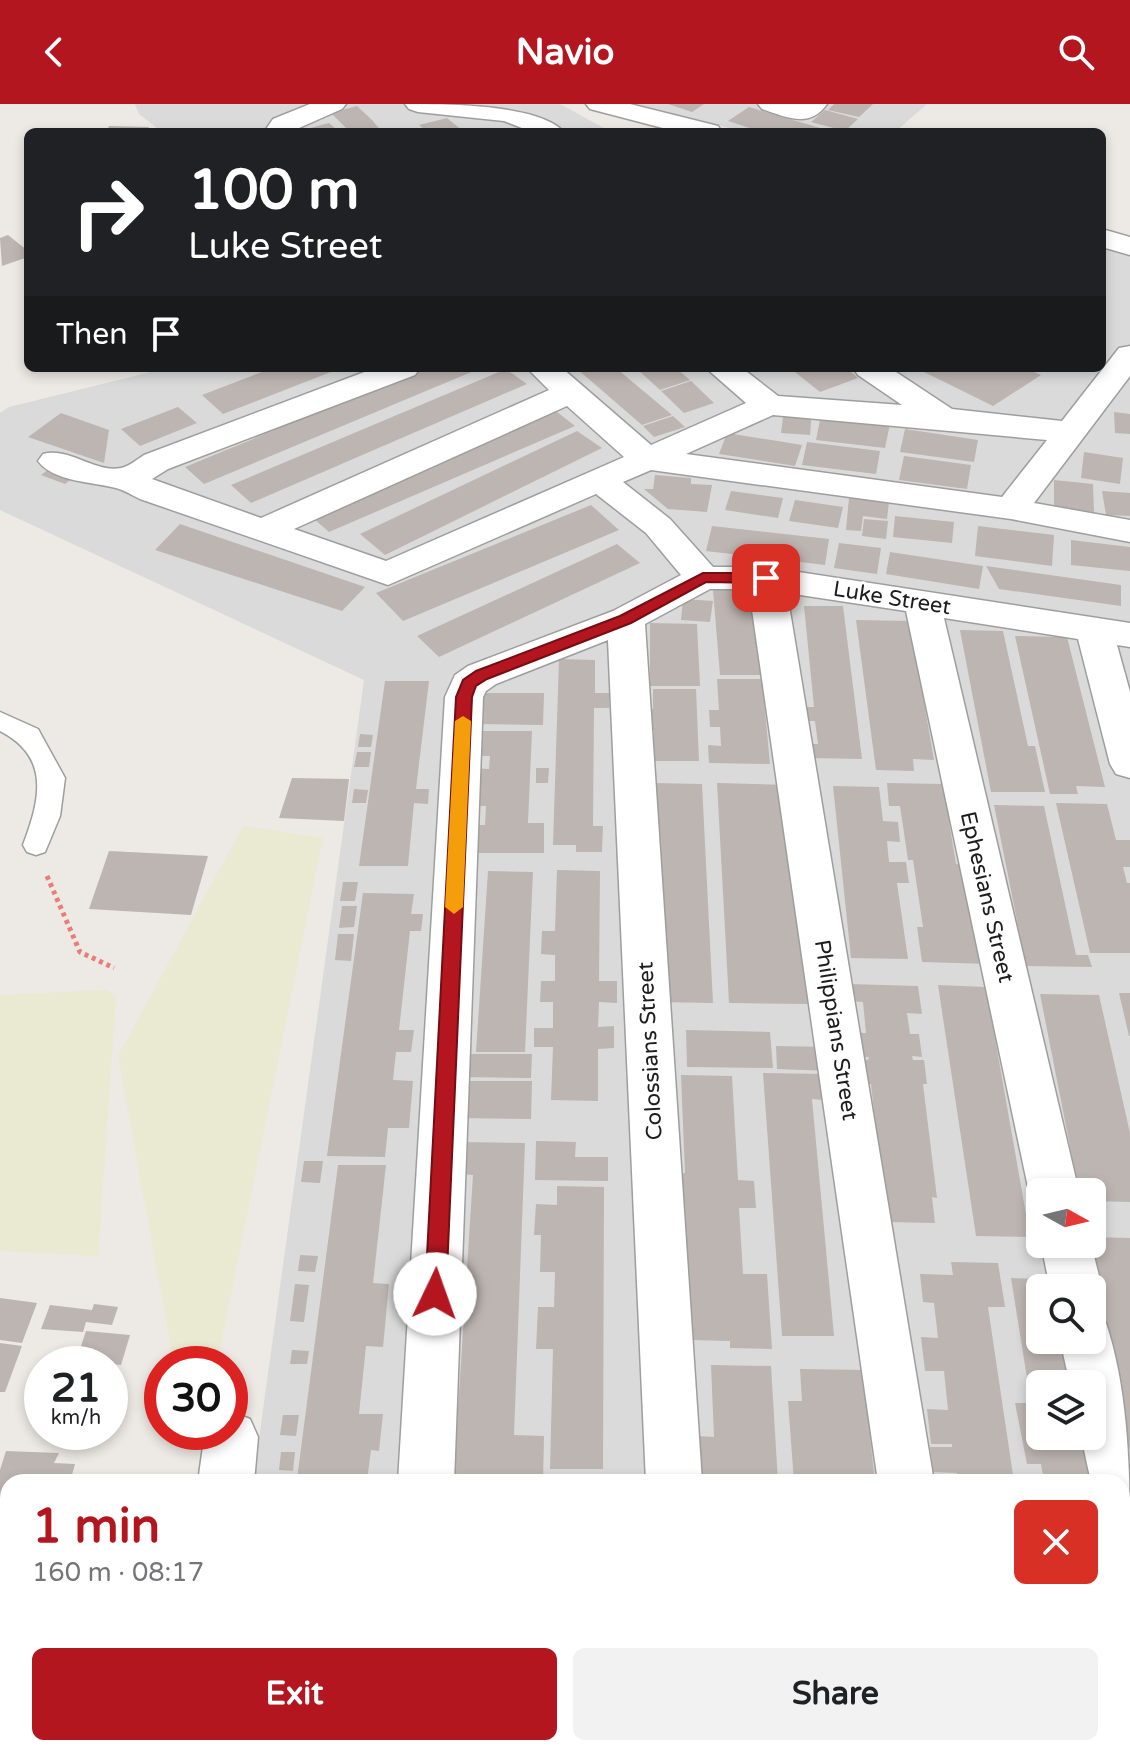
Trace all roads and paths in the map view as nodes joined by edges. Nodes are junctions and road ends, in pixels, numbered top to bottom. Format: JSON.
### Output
{"nodes":[{"id":1,"x":333,"y":104,"type":"edge"},
{"id":2,"x":599,"y":104,"type":"edge"},
{"id":3,"x":771,"y":104,"type":"edge"},
{"id":4,"x":814,"y":104,"type":"edge"},
{"id":5,"x":408,"y":109,"type":"edge"},
{"id":6,"x":280,"y":128,"type":"edge"},
{"id":7,"x":420,"y":128,"type":"edge"},
{"id":8,"x":546,"y":128,"type":"edge"},
{"id":9,"x":693,"y":128,"type":"edge"},
{"id":10,"x":1106,"y":239,"type":"edge"},
{"id":11,"x":1130,"y":246,"type":"edge"},
{"id":12,"x":1130,"y":355,"type":"edge"},
{"id":13,"x":393,"y":372,"type":"edge"},
{"id":14,"x":547,"y":372,"type":"edge"},
{"id":15,"x":727,"y":372,"type":"edge"},
{"id":16,"x":875,"y":372,"type":"edge"},
{"id":17,"x":570,"y":393,"type":"junction"},
{"id":18,"x":769,"y":405,"type":"junction"},
{"id":19,"x":943,"y":418,"type":"junction"},
{"id":20,"x":1069,"y":432,"type":"junction"},
{"id":21,"x":647,"y":459,"type":"junction"},
{"id":22,"x":55,"y":461,"type":"dead end"},
{"id":23,"x":127,"y":479,"type":"junction"},
{"id":24,"x":600,"y":481,"type":"junction"},
{"id":25,"x":1011,"y":509,"type":"junction"},
{"id":26,"x":264,"y":530,"type":"junction"},
{"id":27,"x":1130,"y":531,"type":"edge"},
{"id":28,"x":703,"y":578,"type":"junction"},
{"id":29,"x":766,"y":578,"type":"junction"},
{"id":30,"x":922,"y":602,"type":"junction"},
{"id":31,"x":626,"y":619,"type":"junction"},
{"id":32,"x":1112,"y":632,"type":"edge"},
{"id":33,"x":0,"y":720,"type":"edge"},
{"id":34,"x":1130,"y":764,"type":"edge"},
{"id":35,"x":36,"y":845,"type":"joint"},
{"id":36,"x":114,"y":968,"type":"dead end"},
{"id":37,"x":1051,"y":1178,"type":"edge"},
{"id":38,"x":1090,"y":1354,"type":"edge"},
{"id":39,"x":426,"y":1474,"type":"edge"},
{"id":40,"x":674,"y":1474,"type":"edge"},
{"id":41,"x":905,"y":1474,"type":"edge"},
{"id":42,"x":1117,"y":1474,"type":"edge"}],
"edges":[{"from":1,"to":6,"type":"street"},
{"from":2,"to":9,"type":"street"},
{"from":3,"to":4,"type":"street"},
{"from":5,"to":7,"type":"street"},
{"from":5,"to":8,"type":"street"},
{"from":10,"to":11,"type":"street"},
{"from":12,"to":20,"type":"street"},
{"from":13,"to":23,"type":"street"},
{"from":14,"to":17,"type":"street"},
{"from":15,"to":18,"type":"street"},
{"from":16,"to":19,"type":"street"},
{"from":17,"to":21,"type":"street"},
{"from":17,"to":26,"type":"street"},
{"from":18,"to":19,"type":"street"},
{"from":18,"to":21,"type":"street"},
{"from":19,"to":20,"type":"street"},
{"from":20,"to":25,"type":"street"},
{"from":21,"to":24,"type":"street"},
{"from":21,"to":25,"type":"street"},
{"from":22,"to":23,"type":"street"},
{"from":23,"to":26,"type":"street"},
{"from":24,"to":26,"type":"street"},
{"from":24,"to":28,"type":"street"},
{"from":25,"to":27,"type":"street"},
{"from":28,"to":29,"type":"street","name":"Luke Street"},
{"from":28,"to":31,"type":"street","name":"Luke Street"},
{"from":29,"to":30,"type":"street","name":"Luke Street"},
{"from":29,"to":41,"type":"street","name":"Philippians Street"},
{"from":30,"to":32,"type":"street","name":"Luke Street"},
{"from":30,"to":37,"type":"street","name":"Ephesians Street"},
{"from":31,"to":39,"type":"street","name":"Luke Street"},
{"from":31,"to":40,"type":"street","name":"Colossians Street"},
{"from":32,"to":34,"type":"street"},
{"from":33,"to":35,"type":"lane"},
{"from":35,"to":36,"type":"path"},
{"from":38,"to":42,"type":"street"}]}
